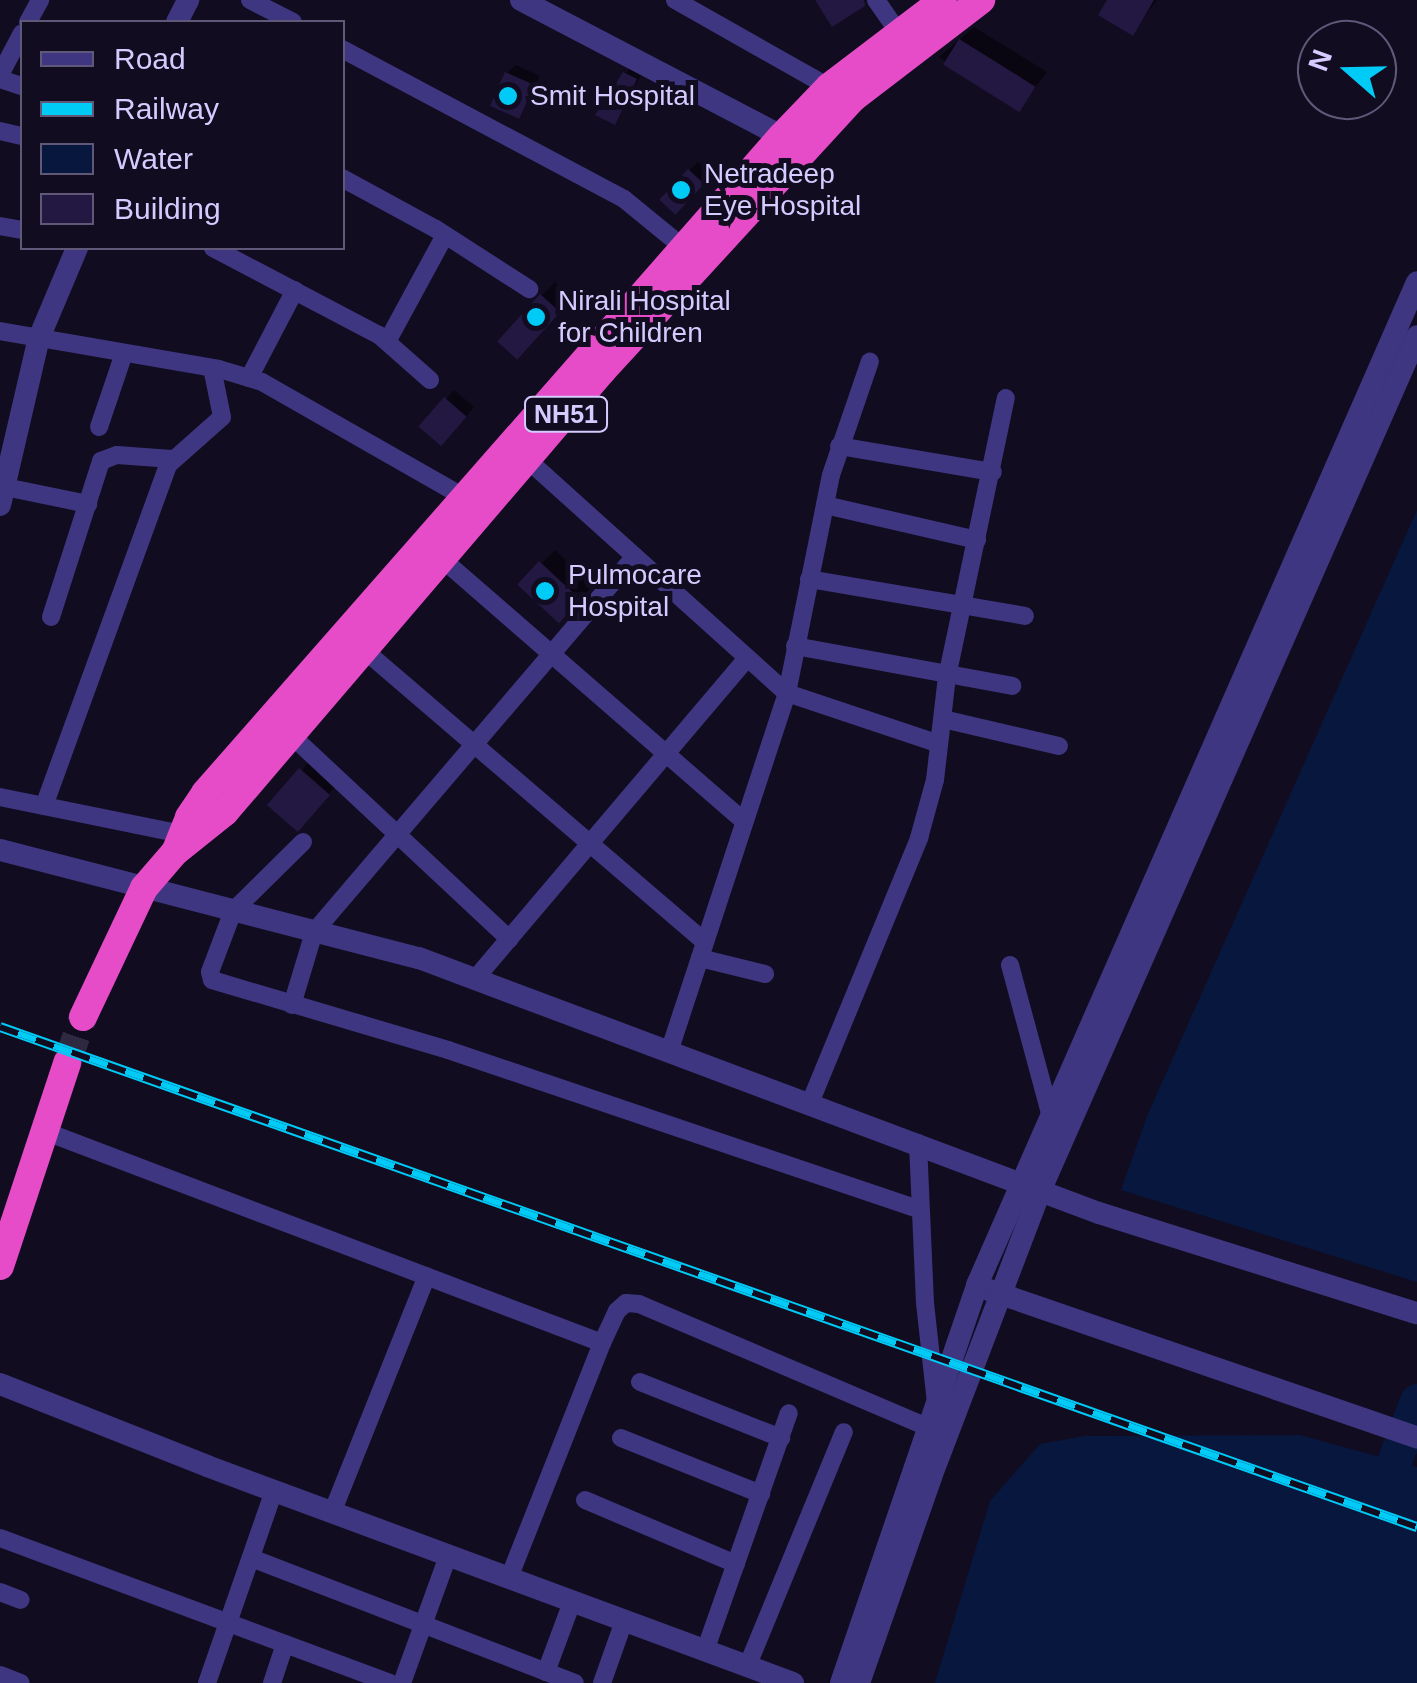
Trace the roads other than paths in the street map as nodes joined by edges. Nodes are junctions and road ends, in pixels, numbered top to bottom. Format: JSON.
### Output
{"nodes":[{"id":1,"x":250,"y":0,"type":"edge"},
{"id":2,"x":520,"y":0,"type":"edge"},
{"id":3,"x":676,"y":0,"type":"edge"},
{"id":4,"x":876,"y":0,"type":"edge"},
{"id":5,"x":943,"y":0,"type":"edge"},
{"id":6,"x":980,"y":0,"type":"edge"},
{"id":7,"x":288,"y":20,"type":"edge"},
{"id":8,"x":899,"y":33,"type":"junction"},
{"id":9,"x":20,"y":37,"type":"edge"},
{"id":10,"x":345,"y":51,"type":"edge"},
{"id":11,"x":0,"y":77,"type":"edge"},
{"id":12,"x":828,"y":87,"type":"junction"},
{"id":13,"x":794,"y":143,"type":"junction"},
{"id":14,"x":345,"y":180,"type":"edge"},
{"id":15,"x":445,"y":234,"type":"junction"},
{"id":16,"x":76,"y":250,"type":"edge"},
{"id":17,"x":218,"y":250,"type":"edge"},
{"id":18,"x":693,"y":254,"type":"junction"},
{"id":19,"x":1417,"y":282,"type":"edge"},
{"id":20,"x":528,"y":289,"type":"dead end"},
{"id":21,"x":296,"y":290,"type":"junction"},
{"id":22,"x":0,"y":331,"type":"edge"},
{"id":23,"x":1417,"y":336,"type":"edge"},
{"id":24,"x":39,"y":338,"type":"junction"},
{"id":25,"x":388,"y":340,"type":"junction"},
{"id":26,"x":124,"y":353,"type":"junction"},
{"id":27,"x":870,"y":362,"type":"dead end"},
{"id":28,"x":212,"y":368,"type":"junction"},
{"id":29,"x":249,"y":378,"type":"junction"},
{"id":30,"x":430,"y":380,"type":"dead end"},
{"id":31,"x":1006,"y":398,"type":"dead end"},
{"id":32,"x":99,"y":427,"type":"dead end"},
{"id":33,"x":840,"y":446,"type":"junction"},
{"id":34,"x":7,"y":448,"type":"edge"},
{"id":35,"x":519,"y":452,"type":"junction"},
{"id":36,"x":172,"y":460,"type":"junction"},
{"id":37,"x":993,"y":472,"type":"junction"},
{"id":38,"x":2,"y":496,"type":"edge"},
{"id":39,"x":465,"y":498,"type":"junction"},
{"id":40,"x":88,"y":504,"type":"junction"},
{"id":41,"x":825,"y":506,"type":"junction"},
{"id":42,"x":977,"y":540,"type":"junction"},
{"id":43,"x":634,"y":556,"type":"junction"},
{"id":44,"x":441,"y":558,"type":"junction"},
{"id":45,"x":810,"y":578,"type":"junction"},
{"id":46,"x":962,"y":606,"type":"junction"},
{"id":47,"x":1025,"y":616,"type":"dead end"},
{"id":48,"x":51,"y":617,"type":"dead end"},
{"id":49,"x":796,"y":646,"type":"junction"},
{"id":50,"x":363,"y":648,"type":"junction"},
{"id":51,"x":551,"y":654,"type":"junction"},
{"id":52,"x":748,"y":658,"type":"junction"},
{"id":53,"x":948,"y":677,"type":"junction"},
{"id":54,"x":1012,"y":686,"type":"dead end"},
{"id":55,"x":787,"y":694,"type":"junction"},
{"id":56,"x":943,"y":719,"type":"junction"},
{"id":57,"x":290,"y":735,"type":"junction"},
{"id":58,"x":940,"y":744,"type":"junction"},
{"id":59,"x":474,"y":745,"type":"junction"},
{"id":60,"x":1059,"y":746,"type":"dead end"},
{"id":61,"x":666,"y":754,"type":"junction"},
{"id":62,"x":1212,"y":774,"type":"junction"},
{"id":63,"x":0,"y":797,"type":"edge"},
{"id":64,"x":44,"y":806,"type":"junction"},
{"id":65,"x":744,"y":821,"type":"junction"},
{"id":66,"x":397,"y":835,"type":"junction"},
{"id":67,"x":303,"y":842,"type":"dead end"},
{"id":68,"x":179,"y":843,"type":"junction"},
{"id":69,"x":588,"y":845,"type":"junction"},
{"id":70,"x":0,"y":850,"type":"edge"},
{"id":71,"x":144,"y":888,"type":"junction"},
{"id":72,"x":233,"y":911,"type":"junction"},
{"id":73,"x":314,"y":932,"type":"junction"},
{"id":74,"x":509,"y":939,"type":"junction"},
{"id":75,"x":702,"y":950,"type":"junction"},
{"id":76,"x":1010,"y":966,"type":"dead end"},
{"id":77,"x":765,"y":974,"type":"dead end"},
{"id":78,"x":475,"y":979,"type":"junction"},
{"id":79,"x":292,"y":1005,"type":"junction"},
{"id":80,"x":82,"y":1017,"type":"tunnel mouth"},
{"id":81,"x":669,"y":1052,"type":"junction"},
{"id":82,"x":66,"y":1062,"type":"tunnel mouth"},
{"id":83,"x":810,"y":1103,"type":"junction"},
{"id":84,"x":1050,"y":1114,"type":"junction"},
{"id":85,"x":44,"y":1131,"type":"junction"},
{"id":86,"x":918,"y":1142,"type":"junction"},
{"id":87,"x":1031,"y":1185,"type":"junction"},
{"id":88,"x":920,"y":1209,"type":"junction"},
{"id":89,"x":0,"y":1266,"type":"edge"},
{"id":90,"x":427,"y":1276,"type":"junction"},
{"id":91,"x":976,"y":1285,"type":"junction"},
{"id":92,"x":1000,"y":1295,"type":"junction"},
{"id":93,"x":1417,"y":1314,"type":"edge"},
{"id":94,"x":602,"y":1344,"type":"junction"},
{"id":95,"x":640,"y":1382,"type":"dead end"},
{"id":96,"x":0,"y":1384,"type":"edge"},
{"id":97,"x":935,"y":1396,"type":"junction"},
{"id":98,"x":789,"y":1413,"type":"dead end"},
{"id":99,"x":928,"y":1427,"type":"junction"},
{"id":100,"x":844,"y":1432,"type":"dead end"},
{"id":101,"x":1417,"y":1437,"type":"edge"},
{"id":102,"x":621,"y":1438,"type":"dead end"},
{"id":103,"x":781,"y":1438,"type":"junction"},
{"id":104,"x":942,"y":1448,"type":"junction"},
{"id":105,"x":274,"y":1491,"type":"junction"},
{"id":106,"x":761,"y":1494,"type":"junction"},
{"id":107,"x":585,"y":1500,"type":"dead end"},
{"id":108,"x":332,"y":1513,"type":"junction"},
{"id":109,"x":0,"y":1538,"type":"edge"},
{"id":110,"x":448,"y":1556,"type":"junction"},
{"id":111,"x":251,"y":1558,"type":"junction"},
{"id":112,"x":736,"y":1564,"type":"junction"},
{"id":113,"x":509,"y":1578,"type":"junction"},
{"id":114,"x":0,"y":1592,"type":"edge"},
{"id":115,"x":21,"y":1600,"type":"dead end"},
{"id":116,"x":572,"y":1602,"type":"junction"},
{"id":117,"x":624,"y":1621,"type":"junction"},
{"id":118,"x":228,"y":1623,"type":"junction"},
{"id":119,"x":423,"y":1626,"type":"junction"},
{"id":120,"x":285,"y":1644,"type":"junction"},
{"id":121,"x":705,"y":1651,"type":"junction"},
{"id":122,"x":746,"y":1666,"type":"junction"},
{"id":123,"x":546,"y":1672,"type":"junction"},
{"id":124,"x":0,"y":1675,"type":"edge"},
{"id":125,"x":21,"y":1683,"type":"edge"},
{"id":126,"x":208,"y":1683,"type":"edge"},
{"id":127,"x":272,"y":1683,"type":"edge"},
{"id":128,"x":390,"y":1683,"type":"edge"},
{"id":129,"x":402,"y":1683,"type":"edge"},
{"id":130,"x":575,"y":1683,"type":"edge"},
{"id":131,"x":602,"y":1683,"type":"edge"},
{"id":132,"x":793,"y":1683,"type":"edge"},
{"id":133,"x":841,"y":1683,"type":"edge"},
{"id":134,"x":858,"y":1683,"type":"edge"}],
"edges":[{"from":1,"to":7,"type":"street"},
{"from":2,"to":13,"type":"street"},
{"from":3,"to":12,"type":"street"},
{"from":4,"to":8,"type":"street"},
{"from":5,"to":8,"type":"highway","number":"NH51"},
{"from":6,"to":13,"type":"highway","number":"NH51"},
{"from":8,"to":12,"type":"highway","number":"NH51"},
{"from":9,"to":11,"type":"street"},
{"from":10,"to":18,"type":"street"},
{"from":12,"to":13,"type":"highway","number":"NH51"},
{"from":13,"to":18,"type":"highway","number":"NH51"},
{"from":14,"to":15,"type":"street"},
{"from":15,"to":20,"type":"street"},
{"from":15,"to":25,"type":"street"},
{"from":16,"to":24,"type":"street"},
{"from":17,"to":21,"type":"street"},
{"from":18,"to":35,"type":"highway","number":"NH51"},
{"from":19,"to":62,"type":"street"},
{"from":21,"to":25,"type":"street"},
{"from":21,"to":29,"type":"street"},
{"from":22,"to":24,"type":"street"},
{"from":23,"to":62,"type":"street"},
{"from":24,"to":26,"type":"street"},
{"from":24,"to":34,"type":"street"},
{"from":25,"to":30,"type":"street"},
{"from":26,"to":28,"type":"street"},
{"from":26,"to":32,"type":"street"},
{"from":27,"to":33,"type":"street"},
{"from":28,"to":29,"type":"street"},
{"from":28,"to":36,"type":"street"},
{"from":29,"to":39,"type":"street"},
{"from":31,"to":37,"type":"street"},
{"from":33,"to":37,"type":"street"},
{"from":33,"to":41,"type":"street"},
{"from":34,"to":38,"type":"street"},
{"from":35,"to":39,"type":"highway","number":"NH51"},
{"from":35,"to":43,"type":"street"},
{"from":35,"to":44,"type":"highway","number":"NH51"},
{"from":36,"to":40,"type":"street"},
{"from":36,"to":64,"type":"street"},
{"from":37,"to":42,"type":"street"},
{"from":38,"to":40,"type":"street"},
{"from":39,"to":68,"type":"highway","number":"NH51"},
{"from":40,"to":48,"type":"street"},
{"from":41,"to":42,"type":"street"},
{"from":41,"to":45,"type":"street"},
{"from":42,"to":46,"type":"street"},
{"from":43,"to":51,"type":"street"},
{"from":43,"to":52,"type":"street"},
{"from":44,"to":50,"type":"highway","number":"NH51"},
{"from":44,"to":51,"type":"street"},
{"from":45,"to":46,"type":"street"},
{"from":45,"to":49,"type":"street"},
{"from":46,"to":47,"type":"street"},
{"from":46,"to":53,"type":"street"},
{"from":49,"to":53,"type":"street"},
{"from":49,"to":55,"type":"street"},
{"from":50,"to":57,"type":"highway","number":"NH51"},
{"from":50,"to":59,"type":"street"},
{"from":51,"to":59,"type":"street"},
{"from":51,"to":61,"type":"street"},
{"from":52,"to":55,"type":"street"},
{"from":52,"to":61,"type":"street"},
{"from":53,"to":54,"type":"street"},
{"from":53,"to":56,"type":"street"},
{"from":55,"to":58,"type":"street"},
{"from":55,"to":65,"type":"street"},
{"from":56,"to":58,"type":"street"},
{"from":56,"to":60,"type":"street"},
{"from":57,"to":66,"type":"street"},
{"from":57,"to":68,"type":"highway","number":"NH51"},
{"from":58,"to":83,"type":"street"},
{"from":59,"to":66,"type":"street"},
{"from":59,"to":69,"type":"street"},
{"from":61,"to":65,"type":"street"},
{"from":61,"to":69,"type":"street"},
{"from":62,"to":84,"type":"street"},
{"from":62,"to":87,"type":"street"},
{"from":63,"to":64,"type":"street"},
{"from":64,"to":68,"type":"street"},
{"from":65,"to":75,"type":"street"},
{"from":66,"to":73,"type":"street"},
{"from":66,"to":74,"type":"street"},
{"from":67,"to":72,"type":"street"},
{"from":68,"to":71,"type":"highway","number":"NH51"},
{"from":69,"to":74,"type":"street"},
{"from":69,"to":75,"type":"street"},
{"from":70,"to":71,"type":"street"},
{"from":71,"to":72,"type":"street"},
{"from":71,"to":80,"type":"highway","number":"NH51"},
{"from":72,"to":73,"type":"street"},
{"from":72,"to":79,"type":"street"},
{"from":73,"to":78,"type":"street"},
{"from":73,"to":79,"type":"street"},
{"from":74,"to":78,"type":"street"},
{"from":75,"to":77,"type":"street"},
{"from":75,"to":81,"type":"street"},
{"from":76,"to":84,"type":"street"},
{"from":78,"to":81,"type":"street"},
{"from":79,"to":88,"type":"street"},
{"from":81,"to":83,"type":"street"},
{"from":82,"to":85,"type":"highway"},
{"from":83,"to":86,"type":"street"},
{"from":84,"to":87,"type":"street"},
{"from":85,"to":89,"type":"highway"},
{"from":85,"to":90,"type":"street"},
{"from":86,"to":87,"type":"street"},
{"from":86,"to":88,"type":"street"},
{"from":87,"to":91,"type":"street"},
{"from":87,"to":92,"type":"street"},
{"from":87,"to":93,"type":"street"},
{"from":88,"to":97,"type":"street"},
{"from":90,"to":94,"type":"street"},
{"from":90,"to":108,"type":"street"},
{"from":91,"to":92,"type":"street"},
{"from":91,"to":97,"type":"street"},
{"from":92,"to":101,"type":"street"},
{"from":92,"to":104,"type":"street"},
{"from":94,"to":99,"type":"street"},
{"from":94,"to":113,"type":"street"},
{"from":95,"to":103,"type":"street"},
{"from":96,"to":105,"type":"street"},
{"from":97,"to":99,"type":"street"},
{"from":97,"to":104,"type":"street"},
{"from":98,"to":103,"type":"street"},
{"from":99,"to":133,"type":"street"},
{"from":100,"to":122,"type":"street"},
{"from":102,"to":106,"type":"street"},
{"from":103,"to":106,"type":"street"},
{"from":104,"to":134,"type":"street"},
{"from":105,"to":108,"type":"street"},
{"from":105,"to":111,"type":"street"},
{"from":106,"to":112,"type":"street"},
{"from":107,"to":112,"type":"street"},
{"from":108,"to":110,"type":"street"},
{"from":109,"to":118,"type":"street"},
{"from":110,"to":113,"type":"street"},
{"from":110,"to":119,"type":"street"},
{"from":111,"to":118,"type":"street"},
{"from":111,"to":119,"type":"street"},
{"from":112,"to":121,"type":"street"},
{"from":113,"to":116,"type":"street"},
{"from":114,"to":115,"type":"street"},
{"from":116,"to":117,"type":"street"},
{"from":116,"to":123,"type":"street"},
{"from":117,"to":121,"type":"street"},
{"from":117,"to":131,"type":"street"},
{"from":118,"to":120,"type":"street"},
{"from":118,"to":126,"type":"street"},
{"from":119,"to":123,"type":"street"},
{"from":119,"to":129,"type":"street"},
{"from":120,"to":127,"type":"street"},
{"from":120,"to":128,"type":"street"},
{"from":121,"to":122,"type":"street"},
{"from":122,"to":132,"type":"street"},
{"from":123,"to":130,"type":"street"},
{"from":124,"to":125,"type":"street"}]}
